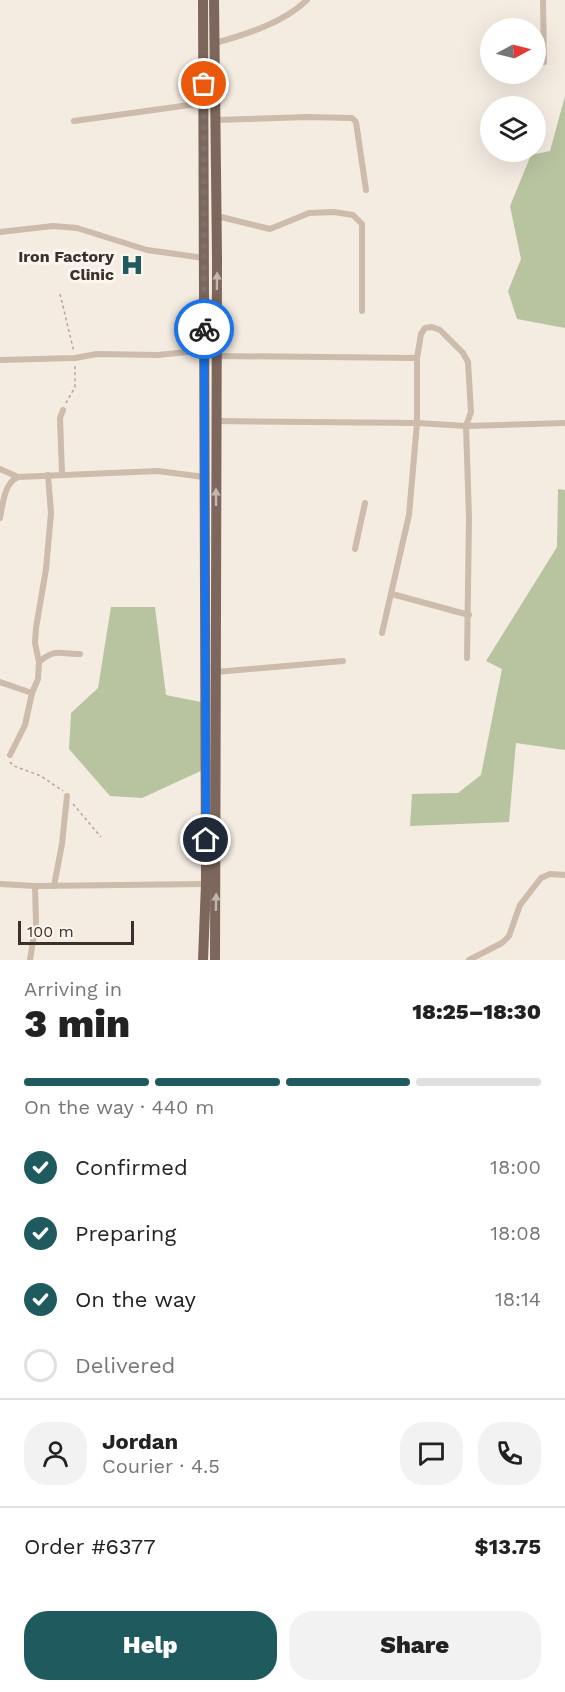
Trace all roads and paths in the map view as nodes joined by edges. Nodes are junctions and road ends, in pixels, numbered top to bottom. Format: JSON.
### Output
{"nodes":[{"id":1,"x":203,"y":0,"type":"edge"},
{"id":2,"x":214,"y":0,"type":"edge"},
{"id":3,"x":307,"y":0,"type":"edge"},
{"id":4,"x":543,"y":0,"type":"edge"},
{"id":5,"x":543,"y":18,"type":"edge"},
{"id":6,"x":215,"y":43,"type":"junction"},
{"id":7,"x":205,"y":103,"type":"junction"},
{"id":8,"x":215,"y":120,"type":"junction"},
{"id":9,"x":74,"y":121,"type":"dead end"},
{"id":10,"x":366,"y":190,"type":"dead end"},
{"id":11,"x":217,"y":216,"type":"junction"},
{"id":12,"x":0,"y":232,"type":"edge"},
{"id":13,"x":204,"y":258,"type":"junction"},
{"id":14,"x":362,"y":311,"type":"dead end"},
{"id":15,"x":204,"y":350,"type":"junction"},
{"id":16,"x":216,"y":353,"type":"junction"},
{"id":17,"x":417,"y":358,"type":"junction"},
{"id":18,"x":0,"y":360,"type":"edge"},
{"id":19,"x":63,"y":410,"type":"dead end"},
{"id":20,"x":216,"y":421,"type":"junction"},
{"id":21,"x":417,"y":423,"type":"junction"},
{"id":22,"x":565,"y":423,"type":"edge"},
{"id":23,"x":466,"y":426,"type":"junction"},
{"id":24,"x":0,"y":470,"type":"edge"},
{"id":25,"x":62,"y":474,"type":"junction"},
{"id":26,"x":48,"y":475,"type":"junction"},
{"id":27,"x":18,"y":477,"type":"junction"},
{"id":28,"x":204,"y":477,"type":"junction"},
{"id":29,"x":365,"y":503,"type":"dead end"},
{"id":30,"x":0,"y":518,"type":"edge"},
{"id":31,"x":355,"y":549,"type":"dead end"},
{"id":32,"x":392,"y":594,"type":"junction"},
{"id":33,"x":469,"y":615,"type":"junction"},
{"id":34,"x":382,"y":633,"type":"dead end"},
{"id":35,"x":80,"y":654,"type":"dead end"},
{"id":36,"x":467,"y":658,"type":"dead end"},
{"id":37,"x":343,"y":661,"type":"dead end"},
{"id":38,"x":39,"y":662,"type":"junction"},
{"id":39,"x":216,"y":672,"type":"junction"},
{"id":40,"x":0,"y":682,"type":"edge"},
{"id":41,"x":32,"y":693,"type":"junction"},
{"id":42,"x":10,"y":755,"type":"joint"},
{"id":43,"x":67,"y":796,"type":"junction"},
{"id":44,"x":101,"y":837,"type":"dead end"},
{"id":45,"x":565,"y":875,"type":"edge"},
{"id":46,"x":0,"y":884,"type":"edge"},
{"id":47,"x":206,"y":884,"type":"junction"},
{"id":48,"x":35,"y":886,"type":"junction"},
{"id":49,"x":54,"y":886,"type":"junction"},
{"id":50,"x":30,"y":960,"type":"edge"},
{"id":51,"x":203,"y":960,"type":"edge"},
{"id":52,"x":215,"y":960,"type":"edge"},
{"id":53,"x":469,"y":960,"type":"edge"}],
"edges":[{"from":1,"to":7,"type":"main road"},
{"from":2,"to":6,"type":"main road"},
{"from":3,"to":6,"type":"street"},
{"from":4,"to":5,"type":"street"},
{"from":6,"to":8,"type":"main road"},
{"from":7,"to":9,"type":"street"},
{"from":7,"to":13,"type":"main road"},
{"from":8,"to":10,"type":"street"},
{"from":8,"to":11,"type":"main road"},
{"from":11,"to":14,"type":"street"},
{"from":16,"to":11,"type":"main road","one_way":true},
{"from":12,"to":13,"type":"street"},
{"from":13,"to":15,"type":"main road"},
{"from":15,"to":16,"type":"street"},
{"from":15,"to":18,"type":"street"},
{"from":15,"to":28,"type":"main road"},
{"from":16,"to":17,"type":"street"},
{"from":16,"to":20,"type":"main road"},
{"from":17,"to":21,"type":"street"},
{"from":17,"to":23,"type":"street"},
{"from":19,"to":25,"type":"street"},
{"from":20,"to":21,"type":"street"},
{"from":39,"to":20,"type":"main road","one_way":true},
{"from":21,"to":23,"type":"street"},
{"from":21,"to":32,"type":"street"},
{"from":22,"to":23,"type":"street"},
{"from":23,"to":33,"type":"street"},
{"from":24,"to":27,"type":"street"},
{"from":25,"to":26,"type":"street"},
{"from":25,"to":28,"type":"street"},
{"from":26,"to":27,"type":"street"},
{"from":26,"to":38,"type":"street"},
{"from":27,"to":30,"type":"street"},
{"from":28,"to":47,"type":"main road"},
{"from":29,"to":31,"type":"street"},
{"from":32,"to":33,"type":"street"},
{"from":32,"to":34,"type":"street"},
{"from":33,"to":36,"type":"street"},
{"from":35,"to":38,"type":"street"},
{"from":37,"to":39,"type":"street"},
{"from":38,"to":41,"type":"street"},
{"from":52,"to":39,"type":"main road","one_way":true},
{"from":40,"to":41,"type":"street"},
{"from":41,"to":42,"type":"street"},
{"from":42,"to":43,"type":"path"},
{"from":43,"to":44,"type":"path"},
{"from":43,"to":49,"type":"street"},
{"from":45,"to":53,"type":"street"},
{"from":46,"to":48,"type":"street"},
{"from":47,"to":49,"type":"street"},
{"from":47,"to":51,"type":"main road"},
{"from":48,"to":49,"type":"street"},
{"from":48,"to":50,"type":"street"}]}
